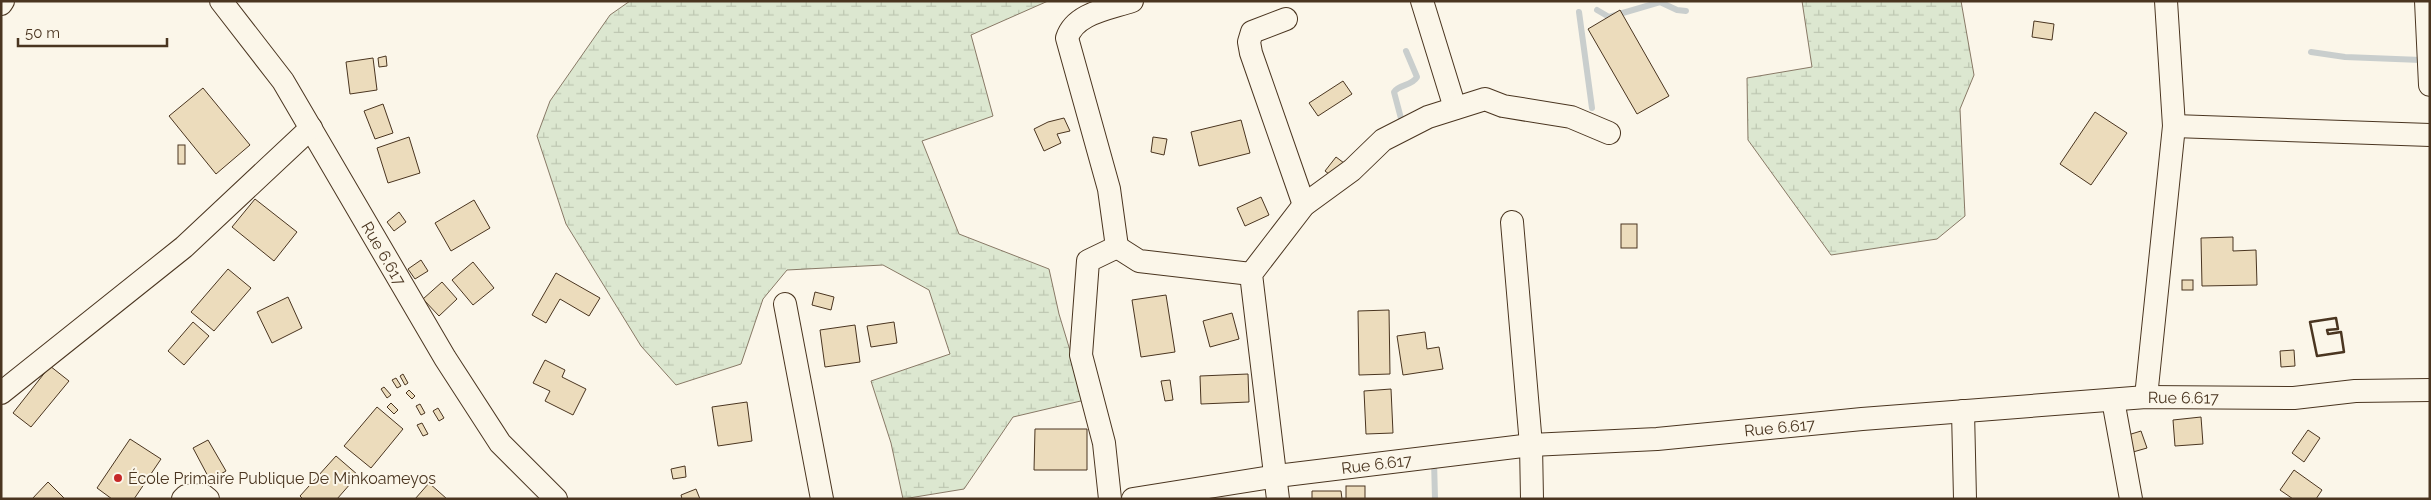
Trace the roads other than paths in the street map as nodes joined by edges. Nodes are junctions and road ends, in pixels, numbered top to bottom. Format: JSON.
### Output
{"nodes":[{"id":1,"x":1132,"y":1,"type":"edge"},
{"id":2,"x":1422,"y":1,"type":"edge"},
{"id":3,"x":2166,"y":1,"type":"edge"},
{"id":4,"x":2426,"y":1,"type":"edge"},
{"id":5,"x":232,"y":5,"type":"edge"},
{"id":6,"x":1286,"y":19,"type":"dead end"},
{"id":7,"x":2429,"y":38,"type":"edge"},
{"id":8,"x":2430,"y":85,"type":"edge"},
{"id":9,"x":1455,"y":108,"type":"junction"},
{"id":10,"x":2174,"y":126,"type":"junction"},
{"id":11,"x":311,"y":128,"type":"junction"},
{"id":12,"x":1609,"y":133,"type":"dead end"},
{"id":13,"x":2430,"y":135,"type":"edge"},
{"id":14,"x":1304,"y":205,"type":"junction"},
{"id":15,"x":1512,"y":222,"type":"dead end"},
{"id":16,"x":1117,"y":246,"type":"junction"},
{"id":17,"x":1251,"y":274,"type":"junction"},
{"id":18,"x":785,"y":304,"type":"dead end"},
{"id":19,"x":2430,"y":390,"type":"edge"},
{"id":20,"x":1,"y":393,"type":"edge"},
{"id":21,"x":2146,"y":398,"type":"junction"},
{"id":22,"x":2113,"y":400,"type":"junction"},
{"id":23,"x":1963,"y":412,"type":"junction"},
{"id":24,"x":1531,"y":445,"type":"junction"},
{"id":25,"x":1277,"y":476,"type":"junction"},
{"id":26,"x":183,"y":499,"type":"edge"},
{"id":27,"x":208,"y":499,"type":"edge"},
{"id":28,"x":556,"y":499,"type":"edge"},
{"id":29,"x":822,"y":499,"type":"edge"},
{"id":30,"x":1110,"y":499,"type":"edge"},
{"id":31,"x":1133,"y":499,"type":"edge"},
{"id":32,"x":1278,"y":499,"type":"edge"},
{"id":33,"x":1532,"y":499,"type":"edge"},
{"id":34,"x":1965,"y":499,"type":"edge"},
{"id":35,"x":2131,"y":499,"type":"edge"}],
"edges":[{"from":1,"to":16,"type":"street"},
{"from":2,"to":9,"type":"street"},
{"from":3,"to":10,"type":"street"},
{"from":4,"to":7,"type":"street"},
{"from":5,"to":11,"type":"street","name":"Rue 6.617"},
{"from":6,"to":14,"type":"street"},
{"from":7,"to":8,"type":"street"},
{"from":9,"to":12,"type":"street"},
{"from":9,"to":14,"type":"street"},
{"from":10,"to":13,"type":"street"},
{"from":10,"to":21,"type":"street"},
{"from":11,"to":20,"type":"street"},
{"from":11,"to":28,"type":"street","name":"Rue 6.617"},
{"from":14,"to":17,"type":"street"},
{"from":15,"to":24,"type":"street"},
{"from":16,"to":17,"type":"street"},
{"from":16,"to":30,"type":"street"},
{"from":17,"to":25,"type":"street"},
{"from":18,"to":29,"type":"street"},
{"from":19,"to":21,"type":"street","name":"Rue 6.617"},
{"from":21,"to":22,"type":"street","name":"Rue 6.617"},
{"from":22,"to":23,"type":"street","name":"Rue 6.617"},
{"from":22,"to":35,"type":"street"},
{"from":23,"to":24,"type":"street","name":"Rue 6.617"},
{"from":23,"to":34,"type":"street"},
{"from":24,"to":25,"type":"street","name":"Rue 6.617"},
{"from":24,"to":33,"type":"street"},
{"from":25,"to":31,"type":"street","name":"Rue 6.617"},
{"from":25,"to":32,"type":"street"},
{"from":26,"to":27,"type":"street"}]}
